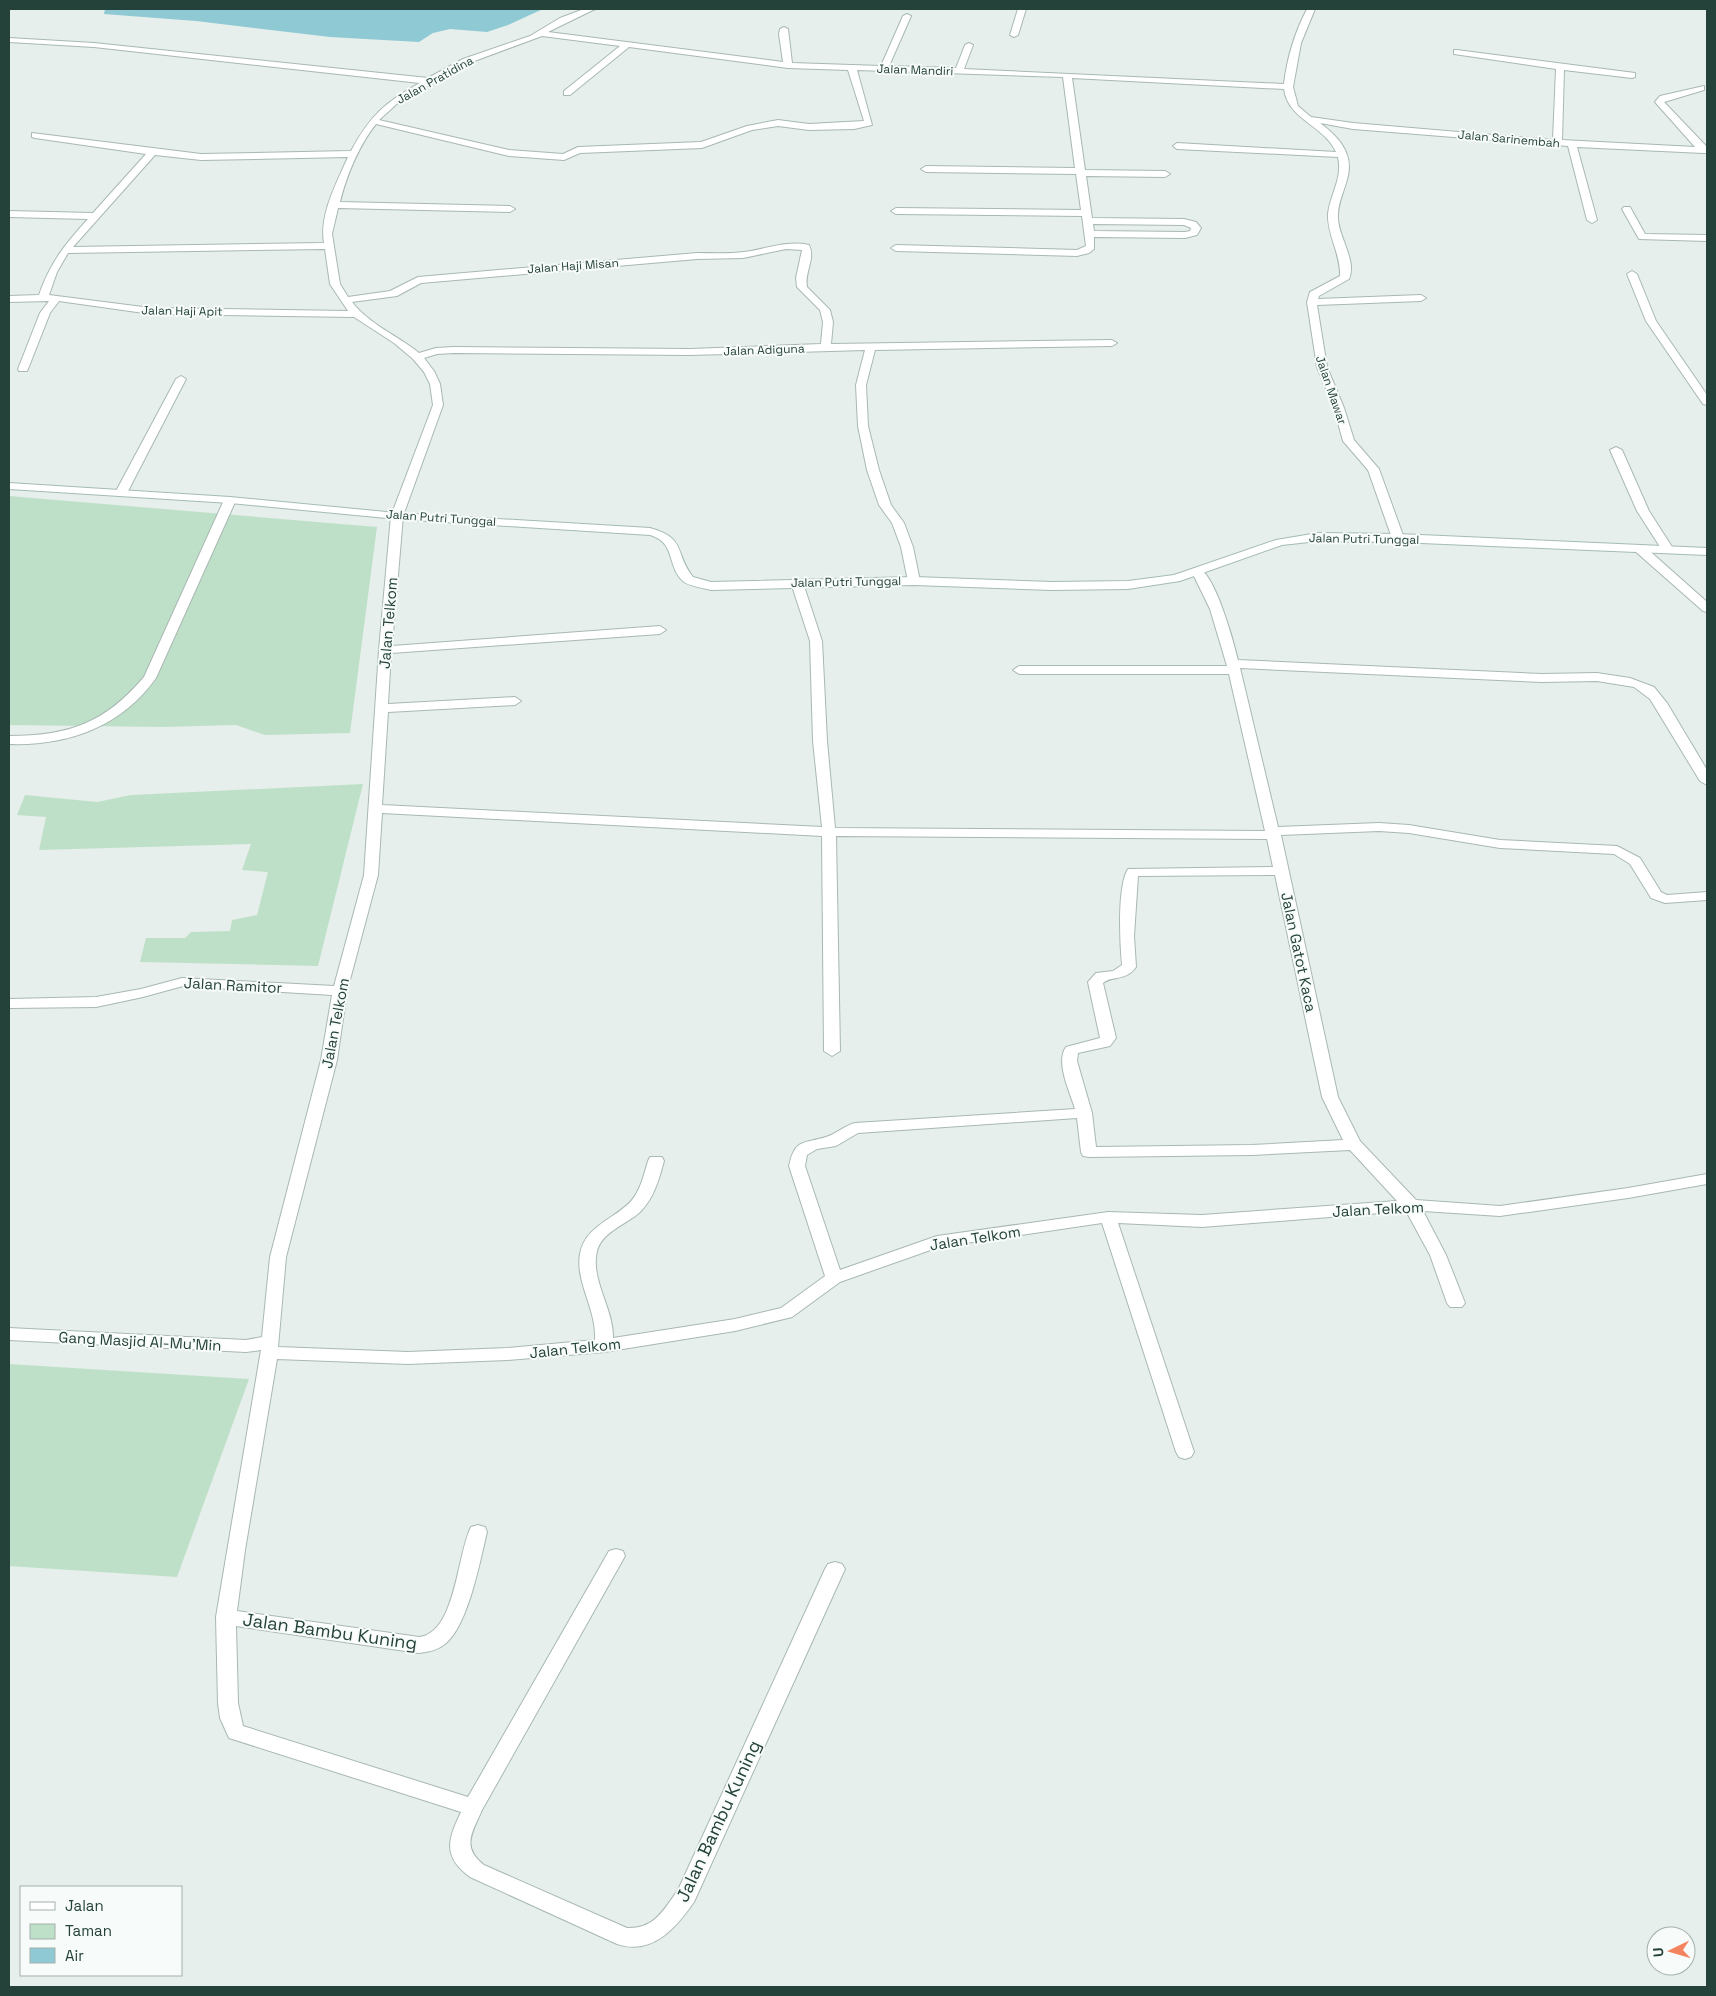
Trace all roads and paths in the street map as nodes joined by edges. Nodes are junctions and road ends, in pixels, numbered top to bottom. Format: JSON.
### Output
{"nodes":[{"id":1,"x":591,"y":9,"type":"edge"},
{"id":2,"x":1022,"y":9,"type":"edge"},
{"id":3,"x":1311,"y":9,"type":"edge"},
{"id":4,"x":907,"y":16,"type":"dead end"},
{"id":5,"x":784,"y":29,"type":"dead end"},
{"id":6,"x":543,"y":34,"type":"junction"},
{"id":7,"x":1014,"y":35,"type":"dead end"},
{"id":8,"x":9,"y":40,"type":"edge"},
{"id":9,"x":628,"y":44,"type":"junction"},
{"id":10,"x":969,"y":45,"type":"dead end"},
{"id":11,"x":1458,"y":52,"type":"dead end"},
{"id":12,"x":788,"y":64,"type":"junction"},
{"id":13,"x":1560,"y":67,"type":"junction"},
{"id":14,"x":852,"y":68,"type":"junction"},
{"id":15,"x":884,"y":69,"type":"junction"},
{"id":16,"x":959,"y":71,"type":"junction"},
{"id":17,"x":1067,"y":75,"type":"junction"},
{"id":18,"x":1632,"y":75,"type":"dead end"},
{"id":19,"x":428,"y":81,"type":"junction"},
{"id":20,"x":1288,"y":86,"type":"junction"},
{"id":21,"x":1701,"y":88,"type":"dead end"},
{"id":22,"x":567,"y":93,"type":"dead end"},
{"id":23,"x":1312,"y":119,"type":"junction"},
{"id":24,"x":373,"y":122,"type":"junction"},
{"id":25,"x":35,"y":135,"type":"dead end"},
{"id":26,"x":1557,"y":142,"type":"junction"},
{"id":27,"x":1572,"y":144,"type":"junction"},
{"id":28,"x":1177,"y":146,"type":"dead end"},
{"id":29,"x":1705,"y":150,"type":"edge"},
{"id":30,"x":153,"y":152,"type":"junction"},
{"id":31,"x":354,"y":154,"type":"junction"},
{"id":32,"x":1343,"y":155,"type":"junction"},
{"id":33,"x":926,"y":169,"type":"dead end"},
{"id":34,"x":1080,"y":172,"type":"junction"},
{"id":35,"x":1165,"y":174,"type":"dead end"},
{"id":36,"x":335,"y":205,"type":"junction"},
{"id":37,"x":510,"y":209,"type":"dead end"},
{"id":38,"x":1627,"y":209,"type":"dead end"},
{"id":39,"x":896,"y":211,"type":"dead end"},
{"id":40,"x":9,"y":214,"type":"edge"},
{"id":41,"x":96,"y":216,"type":"junction"},
{"id":42,"x":1087,"y":217,"type":"junction"},
{"id":43,"x":1592,"y":220,"type":"dead end"},
{"id":44,"x":1089,"y":234,"type":"junction"},
{"id":45,"x":1707,"y":238,"type":"edge"},
{"id":46,"x":328,"y":246,"type":"junction"},
{"id":47,"x":896,"y":248,"type":"dead end"},
{"id":48,"x":65,"y":250,"type":"junction"},
{"id":49,"x":1632,"y":274,"type":"dead end"},
{"id":50,"x":43,"y":297,"type":"junction"},
{"id":51,"x":56,"y":298,"type":"junction"},
{"id":52,"x":1421,"y":298,"type":"dead end"},
{"id":53,"x":9,"y":299,"type":"edge"},
{"id":54,"x":345,"y":300,"type":"junction"},
{"id":55,"x":1312,"y":302,"type":"junction"},
{"id":56,"x":356,"y":314,"type":"junction"},
{"id":57,"x":1112,"y":343,"type":"dead end"},
{"id":58,"x":826,"y":347,"type":"junction"},
{"id":59,"x":871,"y":347,"type":"junction"},
{"id":60,"x":417,"y":357,"type":"junction"},
{"id":61,"x":23,"y":369,"type":"dead end"},
{"id":62,"x":181,"y":379,"type":"dead end"},
{"id":63,"x":1707,"y":402,"type":"edge"},
{"id":64,"x":1616,"y":450,"type":"dead end"},
{"id":65,"x":9,"y":486,"type":"edge"},
{"id":66,"x":121,"y":493,"type":"junction"},
{"id":67,"x":230,"y":500,"type":"junction"},
{"id":68,"x":397,"y":516,"type":"junction"},
{"id":69,"x":1398,"y":538,"type":"junction"},
{"id":70,"x":1640,"y":549,"type":"junction"},
{"id":71,"x":1668,"y":550,"type":"junction"},
{"id":72,"x":1707,"y":552,"type":"edge"},
{"id":73,"x":1198,"y":572,"type":"junction"},
{"id":74,"x":914,"y":581,"type":"junction"},
{"id":75,"x":797,"y":583,"type":"junction"},
{"id":76,"x":1707,"y":608,"type":"edge"},
{"id":77,"x":660,"y":630,"type":"dead end"},
{"id":78,"x":385,"y":650,"type":"junction"},
{"id":79,"x":1233,"y":667,"type":"junction"},
{"id":80,"x":1019,"y":670,"type":"dead end"},
{"id":81,"x":515,"y":701,"type":"dead end"},
{"id":82,"x":381,"y":708,"type":"junction"},
{"id":83,"x":9,"y":740,"type":"edge"},
{"id":84,"x":1707,"y":781,"type":"edge"},
{"id":85,"x":376,"y":809,"type":"junction"},
{"id":86,"x":829,"y":832,"type":"junction"},
{"id":87,"x":1274,"y":833,"type":"junction"},
{"id":88,"x":1281,"y":871,"type":"junction"},
{"id":89,"x":1707,"y":896,"type":"edge"},
{"id":90,"x":340,"y":991,"type":"junction"},
{"id":91,"x":9,"y":1004,"type":"edge"},
{"id":92,"x":832,"y":1051,"type":"dead end"},
{"id":93,"x":1084,"y":1113,"type":"junction"},
{"id":94,"x":1354,"y":1145,"type":"junction"},
{"id":95,"x":656,"y":1161,"type":"dead end"},
{"id":96,"x":1707,"y":1179,"type":"edge"},
{"id":97,"x":1411,"y":1205,"type":"junction"},
{"id":98,"x":1108,"y":1217,"type":"junction"},
{"id":99,"x":834,"y":1278,"type":"junction"},
{"id":100,"x":1456,"y":1303,"type":"dead end"},
{"id":101,"x":9,"y":1334,"type":"edge"},
{"id":102,"x":604,"y":1346,"type":"junction"},
{"id":103,"x":270,"y":1347,"type":"junction"},
{"id":104,"x":1186,"y":1452,"type":"dead end"},
{"id":105,"x":478,"y":1532,"type":"dead end"},
{"id":106,"x":616,"y":1556,"type":"dead end"},
{"id":107,"x":835,"y":1569,"type":"dead end"},
{"id":108,"x":226,"y":1617,"type":"junction"},
{"id":109,"x":472,"y":1807,"type":"junction"}],
"edges":[{"from":1,"to":6,"type":"street","name":"Jalan Pratidina"},
{"from":2,"to":7,"type":"street"},
{"from":3,"to":20,"type":"street"},
{"from":4,"to":15,"type":"street"},
{"from":5,"to":12,"type":"street"},
{"from":6,"to":9,"type":"street","name":"Jalan Mandiri"},
{"from":6,"to":19,"type":"street","name":"Jalan Pratidina"},
{"from":8,"to":19,"type":"street"},
{"from":9,"to":12,"type":"street","name":"Jalan Mandiri"},
{"from":9,"to":22,"type":"street"},
{"from":10,"to":16,"type":"street"},
{"from":11,"to":13,"type":"street"},
{"from":12,"to":14,"type":"street","name":"Jalan Mandiri"},
{"from":13,"to":18,"type":"street"},
{"from":13,"to":26,"type":"street"},
{"from":14,"to":15,"type":"street","name":"Jalan Mandiri"},
{"from":14,"to":24,"type":"street"},
{"from":15,"to":16,"type":"street","name":"Jalan Mandiri"},
{"from":16,"to":17,"type":"street","name":"Jalan Mandiri"},
{"from":17,"to":20,"type":"street","name":"Jalan Mandiri"},
{"from":17,"to":34,"type":"street"},
{"from":19,"to":24,"type":"street","name":"Jalan Pratidina"},
{"from":20,"to":23,"type":"street"},
{"from":21,"to":29,"type":"street"},
{"from":23,"to":26,"type":"street","name":"Jalan Sarinembah"},
{"from":23,"to":32,"type":"street"},
{"from":24,"to":31,"type":"street","name":"Jalan Pratidina"},
{"from":25,"to":30,"type":"street"},
{"from":26,"to":27,"type":"street","name":"Jalan Sarinembah"},
{"from":27,"to":29,"type":"street","name":"Jalan Sarinembah"},
{"from":27,"to":43,"type":"street"},
{"from":28,"to":32,"type":"street"},
{"from":30,"to":31,"type":"street"},
{"from":30,"to":41,"type":"street"},
{"from":31,"to":36,"type":"street","name":"Jalan Pratidina"},
{"from":32,"to":55,"type":"street"},
{"from":33,"to":34,"type":"street"},
{"from":34,"to":35,"type":"street"},
{"from":34,"to":42,"type":"street"},
{"from":36,"to":37,"type":"street"},
{"from":36,"to":46,"type":"street","name":"Jalan Pratidina"},
{"from":38,"to":45,"type":"street"},
{"from":39,"to":42,"type":"street"},
{"from":40,"to":41,"type":"street"},
{"from":41,"to":48,"type":"street"},
{"from":42,"to":44,"type":"street"},
{"from":42,"to":44,"type":"street"},
{"from":44,"to":47,"type":"street"},
{"from":46,"to":48,"type":"street"},
{"from":46,"to":54,"type":"street","name":"Jalan Pratidina"},
{"from":48,"to":50,"type":"street"},
{"from":49,"to":63,"type":"street"},
{"from":50,"to":51,"type":"street","name":"Jalan Haji Apit"},
{"from":50,"to":53,"type":"street","name":"Jalan Haji Apit"},
{"from":51,"to":56,"type":"street","name":"Jalan Haji Apit"},
{"from":51,"to":61,"type":"street"},
{"from":52,"to":55,"type":"street"},
{"from":54,"to":56,"type":"street","name":"Jalan Pratidina"},
{"from":54,"to":58,"type":"street","name":"Jalan Haji Misan"},
{"from":55,"to":69,"type":"street","name":"Jalan Mawar"},
{"from":56,"to":60,"type":"street","name":"Jalan Pratidina"},
{"from":57,"to":59,"type":"street","name":"Jalan Adiguna"},
{"from":58,"to":59,"type":"street","name":"Jalan Adiguna"},
{"from":58,"to":60,"type":"street","name":"Jalan Adiguna"},
{"from":59,"to":74,"type":"street"},
{"from":60,"to":68,"type":"street","name":"Jalan Pratidina"},
{"from":62,"to":66,"type":"street"},
{"from":64,"to":71,"type":"street"},
{"from":65,"to":66,"type":"street","name":"Jalan Putri Tunggal"},
{"from":66,"to":67,"type":"street","name":"Jalan Putri Tunggal"},
{"from":67,"to":68,"type":"street","name":"Jalan Putri Tunggal"},
{"from":67,"to":83,"type":"street"},
{"from":68,"to":75,"type":"street","name":"Jalan Putri Tunggal"},
{"from":68,"to":78,"type":"street","name":"Jalan Telkom"},
{"from":69,"to":70,"type":"street","name":"Jalan Putri Tunggal"},
{"from":69,"to":73,"type":"street","name":"Jalan Putri Tunggal"},
{"from":70,"to":71,"type":"street","name":"Jalan Putri Tunggal"},
{"from":70,"to":76,"type":"street"},
{"from":71,"to":72,"type":"street","name":"Jalan Putri Tunggal"},
{"from":73,"to":74,"type":"street","name":"Jalan Putri Tunggal"},
{"from":73,"to":79,"type":"street","name":"Jalan Gatot Kaca"},
{"from":74,"to":75,"type":"street","name":"Jalan Putri Tunggal"},
{"from":75,"to":86,"type":"street"},
{"from":77,"to":78,"type":"street"},
{"from":78,"to":82,"type":"street","name":"Jalan Telkom"},
{"from":79,"to":80,"type":"street"},
{"from":79,"to":84,"type":"street"},
{"from":79,"to":87,"type":"street","name":"Jalan Gatot Kaca"},
{"from":81,"to":82,"type":"street"},
{"from":82,"to":85,"type":"street","name":"Jalan Telkom"},
{"from":85,"to":86,"type":"street"},
{"from":85,"to":90,"type":"street","name":"Jalan Telkom"},
{"from":86,"to":87,"type":"street"},
{"from":86,"to":92,"type":"street"},
{"from":87,"to":88,"type":"street","name":"Jalan Gatot Kaca"},
{"from":87,"to":89,"type":"street"},
{"from":88,"to":93,"type":"street"},
{"from":88,"to":94,"type":"street","name":"Jalan Gatot Kaca"},
{"from":90,"to":91,"type":"street","name":"Jalan Ramitor"},
{"from":90,"to":103,"type":"street","name":"Jalan Telkom"},
{"from":93,"to":94,"type":"street"},
{"from":93,"to":99,"type":"street"},
{"from":94,"to":97,"type":"street","name":"Jalan Gatot Kaca"},
{"from":95,"to":102,"type":"street"},
{"from":96,"to":97,"type":"street","name":"Jalan Telkom"},
{"from":97,"to":98,"type":"street","name":"Jalan Telkom"},
{"from":97,"to":100,"type":"street","name":"Jalan Gatot Kaca"},
{"from":98,"to":99,"type":"street","name":"Jalan Telkom"},
{"from":98,"to":104,"type":"street"},
{"from":99,"to":102,"type":"street","name":"Jalan Telkom"},
{"from":101,"to":103,"type":"street","name":"Gang Masjid Al-Mu'Min"},
{"from":102,"to":103,"type":"street","name":"Jalan Telkom"},
{"from":103,"to":108,"type":"street","name":"Jalan Bambu Kuning"},
{"from":105,"to":108,"type":"street","name":"Jalan Bambu Kuning"},
{"from":106,"to":109,"type":"street","name":"Jalan Bambu Kuning"},
{"from":107,"to":109,"type":"street","name":"Jalan Bambu Kuning"},
{"from":108,"to":109,"type":"street","name":"Jalan Bambu Kuning"}]}
